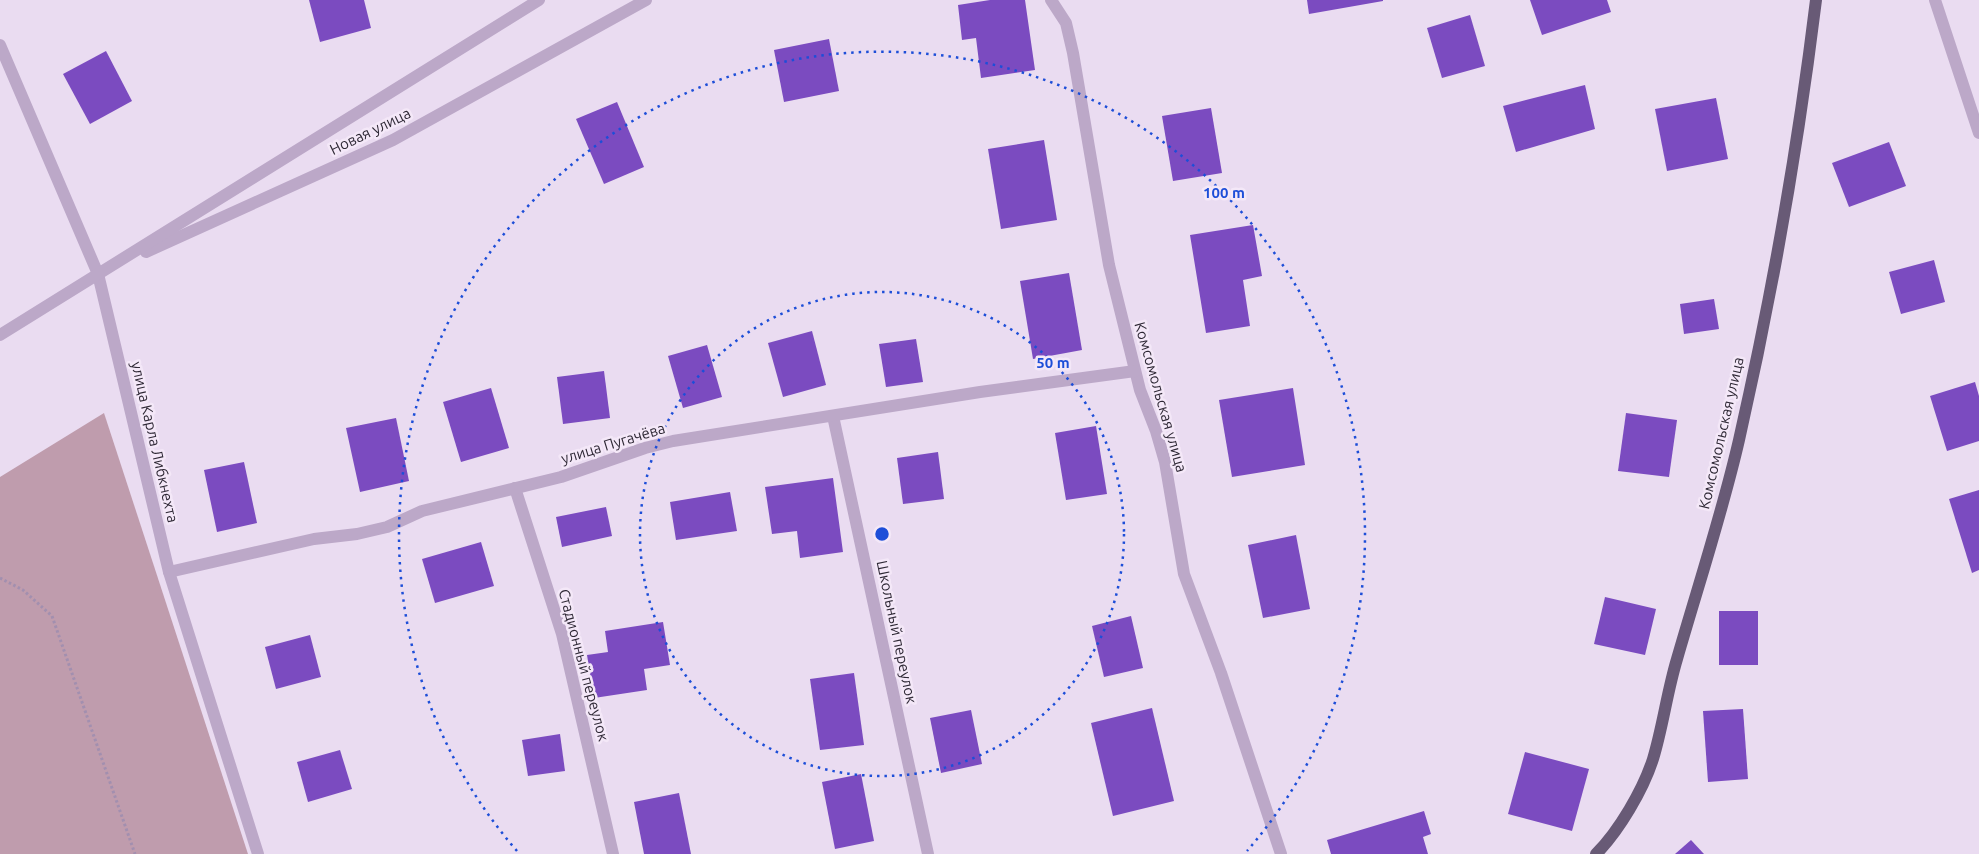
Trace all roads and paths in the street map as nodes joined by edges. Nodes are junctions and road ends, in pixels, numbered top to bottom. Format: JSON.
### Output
{"nodes":[{"id":1,"x":539,"y":0,"type":"edge"},
{"id":2,"x":646,"y":0,"type":"edge"},
{"id":3,"x":1052,"y":0,"type":"edge"},
{"id":4,"x":1816,"y":0,"type":"edge"},
{"id":5,"x":1935,"y":0,"type":"edge"},
{"id":6,"x":0,"y":45,"type":"edge"},
{"id":7,"x":3,"y":57,"type":"edge"},
{"id":8,"x":1979,"y":133,"type":"edge"},
{"id":9,"x":98,"y":274,"type":"junction"},
{"id":10,"x":0,"y":335,"type":"edge"},
{"id":11,"x":1135,"y":371,"type":"junction"},
{"id":12,"x":833,"y":416,"type":"junction"},
{"id":13,"x":515,"y":488,"type":"junction"},
{"id":14,"x":169,"y":572,"type":"junction"},
{"id":15,"x":0,"y":578,"type":"edge"},
{"id":16,"x":135,"y":854,"type":"edge"},
{"id":17,"x":258,"y":854,"type":"edge"},
{"id":18,"x":613,"y":854,"type":"edge"},
{"id":19,"x":928,"y":854,"type":"edge"},
{"id":20,"x":1281,"y":854,"type":"edge"},
{"id":21,"x":1596,"y":854,"type":"edge"}],
"edges":[{"from":1,"to":9,"type":"street","name":"Новая улица"},
{"from":2,"to":9,"type":"street","name":"Новая улица"},
{"from":3,"to":11,"type":"street","name":"Комсомольская улица"},
{"from":4,"to":21,"type":"main road","name":"Комсомольская улица"},
{"from":5,"to":8,"type":"street"},
{"from":6,"to":7,"type":"street","name":"улица Карла Либкнехта"},
{"from":7,"to":9,"type":"street","name":"улица Карла Либкнехта"},
{"from":9,"to":10,"type":"street","name":"Новая улица"},
{"from":9,"to":14,"type":"street","name":"улица Карла Либкнехта"},
{"from":11,"to":12,"type":"street","name":"улица Пугачёва"},
{"from":11,"to":20,"type":"street","name":"Комсомольская улица"},
{"from":12,"to":13,"type":"street","name":"улица Пугачёва"},
{"from":12,"to":19,"type":"street","name":"Школьный переулок"},
{"from":13,"to":14,"type":"street","name":"улица Пугачёва"},
{"from":13,"to":18,"type":"street","name":"Стадионный переулок"},
{"from":14,"to":17,"type":"street","name":"улица Карла Либкнехта"},
{"from":15,"to":16,"type":"path"}]}
